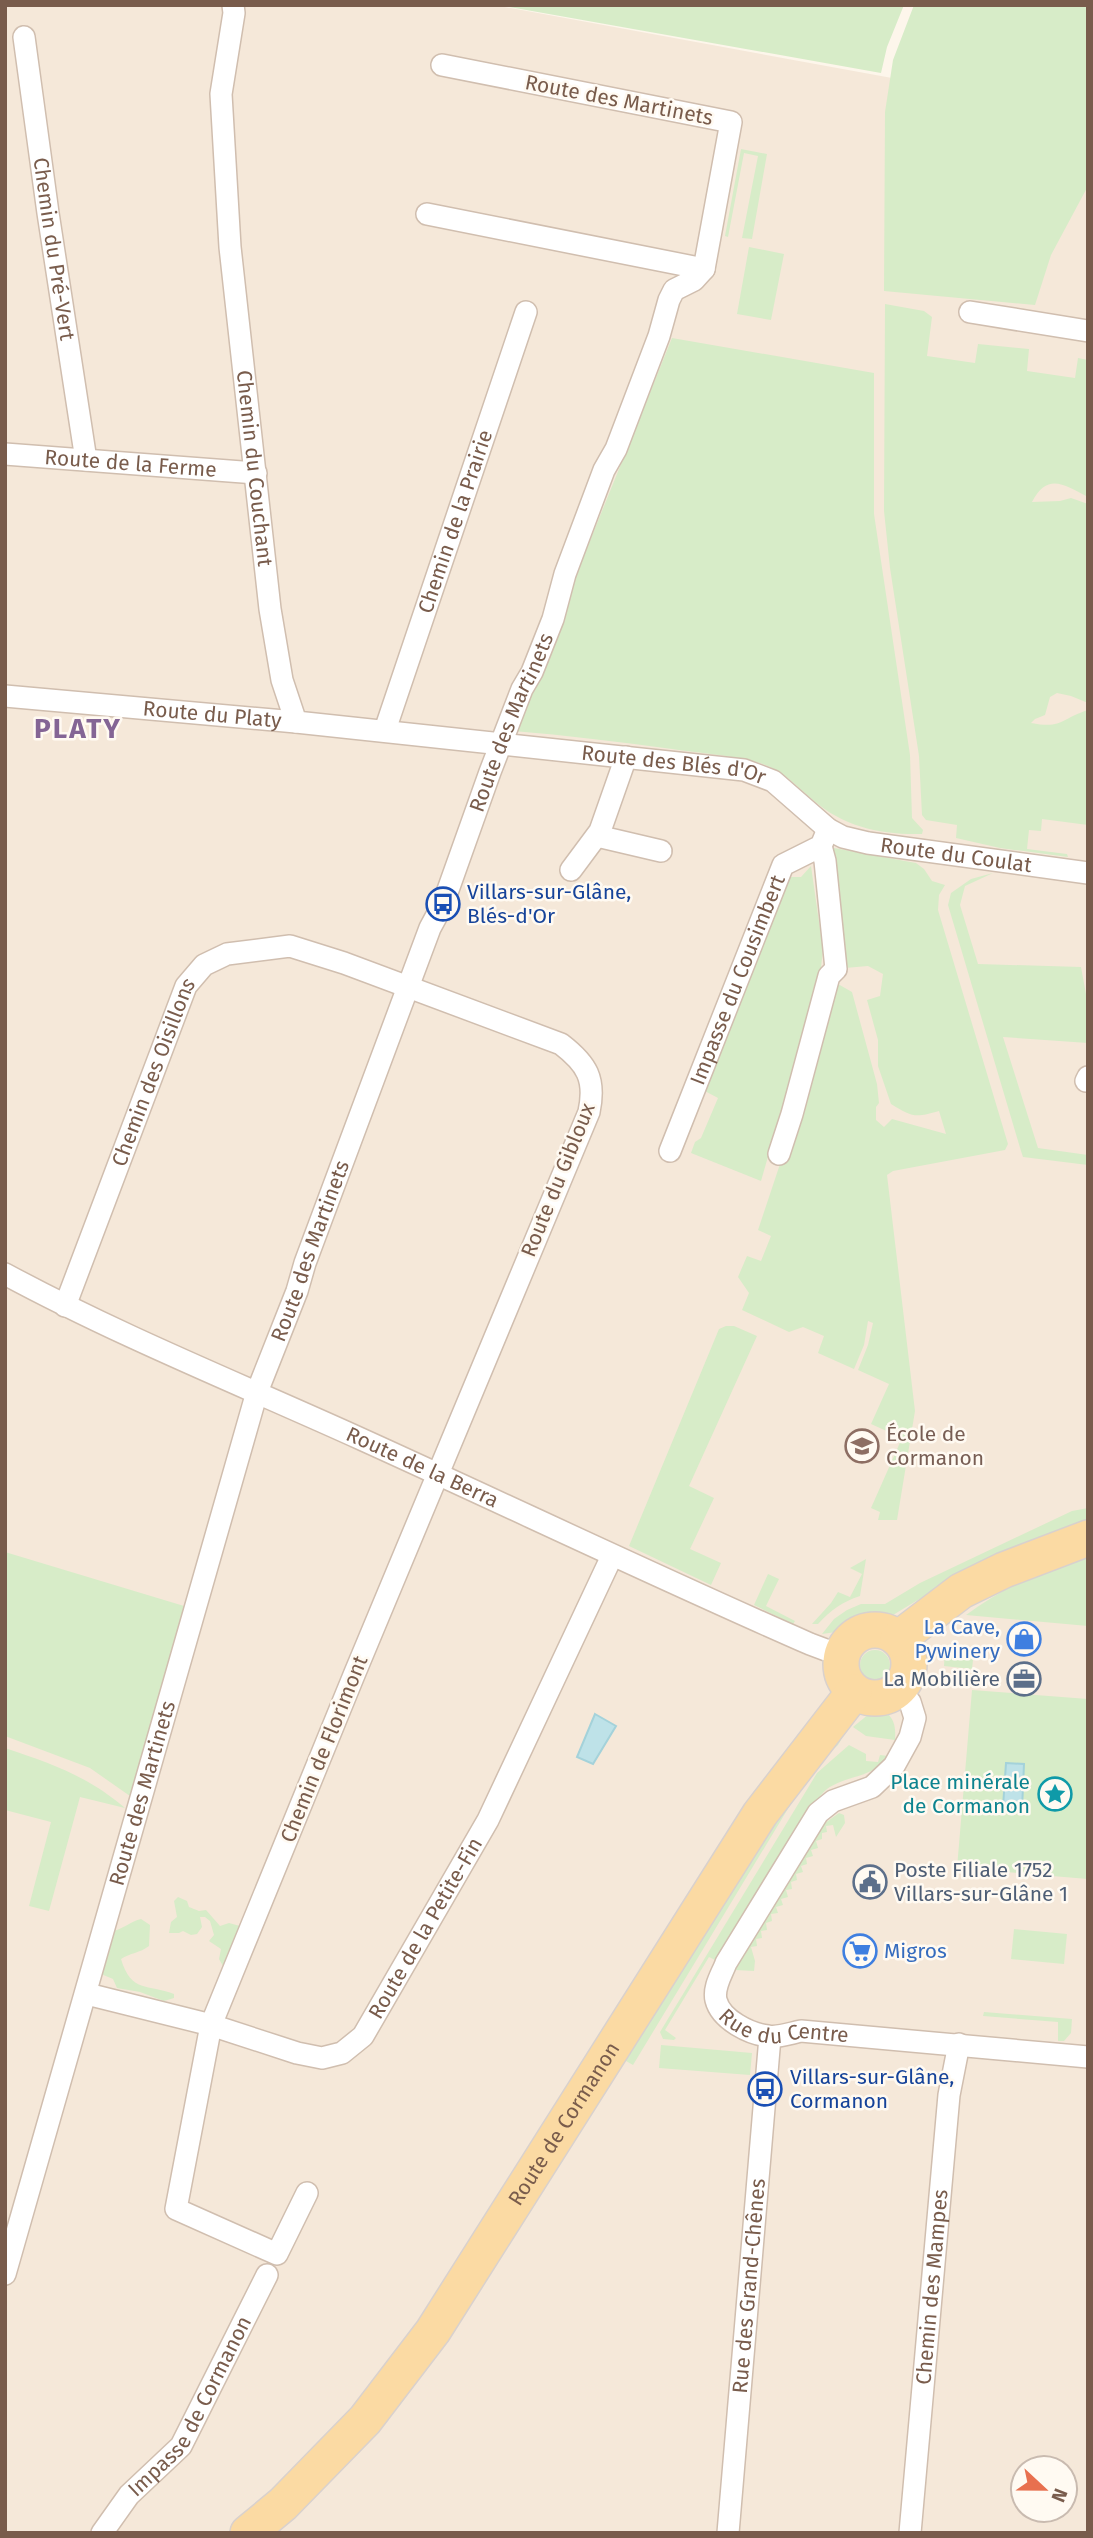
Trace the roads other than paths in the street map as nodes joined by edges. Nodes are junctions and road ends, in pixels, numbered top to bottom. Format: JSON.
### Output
{"nodes":[{"id":1,"x":233,"y":5,"type":"edge"},
{"id":2,"x":24,"y":37,"type":"dead end"},
{"id":3,"x":442,"y":65,"type":"dead end"},
{"id":4,"x":427,"y":214,"type":"dead end"},
{"id":5,"x":704,"y":269,"type":"junction"},
{"id":6,"x":526,"y":312,"type":"dead end"},
{"id":7,"x":970,"y":312,"type":"dead end"},
{"id":8,"x":1088,"y":331,"type":"edge"},
{"id":9,"x":5,"y":454,"type":"edge"},
{"id":10,"x":86,"y":460,"type":"junction"},
{"id":11,"x":256,"y":473,"type":"junction"},
{"id":12,"x":5,"y":696,"type":"edge"},
{"id":13,"x":296,"y":722,"type":"junction"},
{"id":14,"x":385,"y":730,"type":"junction"},
{"id":15,"x":500,"y":745,"type":"junction"},
{"id":16,"x":626,"y":757,"type":"junction"},
{"id":17,"x":597,"y":836,"type":"junction"},
{"id":18,"x":825,"y":838,"type":"junction"},
{"id":19,"x":661,"y":851,"type":"dead end"},
{"id":20,"x":572,"y":870,"type":"dead end"},
{"id":21,"x":1088,"y":873,"type":"edge"},
{"id":22,"x":409,"y":987,"type":"junction"},
{"id":23,"x":670,"y":1151,"type":"dead end"},
{"id":24,"x":779,"y":1154,"type":"dead end"},
{"id":25,"x":5,"y":1274,"type":"edge"},
{"id":26,"x":65,"y":1306,"type":"junction"},
{"id":27,"x":257,"y":1392,"type":"junction"},
{"id":28,"x":439,"y":1474,"type":"junction"},
{"id":29,"x":1088,"y":1538,"type":"edge"},
{"id":30,"x":612,"y":1556,"type":"junction"},
{"id":31,"x":898,"y":1639,"type":"junction"},
{"id":32,"x":842,"y":1652,"type":"junction"},
{"id":33,"x":898,"y":1689,"type":"junction"},
{"id":34,"x":854,"y":1692,"type":"junction"},
{"id":35,"x":86,"y":1994,"type":"junction"},
{"id":36,"x":211,"y":2025,"type":"junction"},
{"id":37,"x":770,"y":2037,"type":"junction"},
{"id":38,"x":959,"y":2044,"type":"junction"},
{"id":39,"x":1088,"y":2057,"type":"edge"},
{"id":40,"x":307,"y":2193,"type":"dead end"},
{"id":41,"x":5,"y":2274,"type":"edge"},
{"id":42,"x":267,"y":2275,"type":"dead end"},
{"id":43,"x":102,"y":2533,"type":"edge"},
{"id":44,"x":248,"y":2533,"type":"edge"},
{"id":45,"x":728,"y":2533,"type":"edge"},
{"id":46,"x":910,"y":2533,"type":"edge"}],
"edges":[{"from":1,"to":11,"type":"street","name":"Chemin du Couchant"},
{"from":2,"to":10,"type":"street","name":"Chemin du Pré-Vert"},
{"from":3,"to":5,"type":"street","name":"Route des Martinets"},
{"from":4,"to":5,"type":"street"},
{"from":5,"to":15,"type":"street","name":"Route des Martinets"},
{"from":6,"to":14,"type":"street","name":"Chemin de la Prairie"},
{"from":7,"to":8,"type":"street"},
{"from":9,"to":10,"type":"street","name":"Route de la Ferme"},
{"from":10,"to":11,"type":"street","name":"Route de la Ferme"},
{"from":11,"to":13,"type":"street","name":"Chemin du Couchant"},
{"from":12,"to":13,"type":"street","name":"Route du Platy"},
{"from":13,"to":14,"type":"street"},
{"from":14,"to":15,"type":"street"},
{"from":15,"to":16,"type":"street","name":"Route des Blés d'Or"},
{"from":15,"to":22,"type":"street","name":"Route des Martinets"},
{"from":16,"to":17,"type":"street"},
{"from":16,"to":18,"type":"street","name":"Route des Blés d'Or"},
{"from":17,"to":19,"type":"street"},
{"from":17,"to":20,"type":"street"},
{"from":18,"to":21,"type":"street","name":"Route du Coulat"},
{"from":18,"to":23,"type":"street","name":"Impasse du Cousimbert"},
{"from":18,"to":24,"type":"street"},
{"from":22,"to":26,"type":"street","name":"Chemin des Oisillons"},
{"from":22,"to":27,"type":"street","name":"Route des Martinets"},
{"from":22,"to":28,"type":"street","name":"Route du Gibloux"},
{"from":25,"to":26,"type":"street","name":"Route de la Berra"},
{"from":26,"to":27,"type":"street","name":"Route de la Berra"},
{"from":27,"to":28,"type":"street","name":"Route de la Berra"},
{"from":27,"to":35,"type":"street","name":"Route des Martinets"},
{"from":28,"to":30,"type":"street","name":"Route de la Berra"},
{"from":28,"to":36,"type":"street","name":"Chemin de Florimont"},
{"from":29,"to":31,"type":"main road"},
{"from":30,"to":32,"type":"street","name":"Route de la Berra"},
{"from":30,"to":36,"type":"street","name":"Route de la Petite-Fin"},
{"from":31,"to":32,"type":"main road"},
{"from":31,"to":33,"type":"main road"},
{"from":32,"to":34,"type":"main road"},
{"from":33,"to":34,"type":"main road"},
{"from":33,"to":37,"type":"street","name":"Rue du Centre"},
{"from":34,"to":44,"type":"main road","name":"Route de Cormanon"},
{"from":35,"to":36,"type":"street","name":"Route de la Petite-Fin"},
{"from":35,"to":41,"type":"street","name":"Route des Martinets"},
{"from":36,"to":40,"type":"street","name":"Chemin de Florimont"},
{"from":37,"to":38,"type":"street","name":"Rue du Centre"},
{"from":37,"to":45,"type":"street","name":"Rue des Grand-Chênes"},
{"from":38,"to":39,"type":"street","name":"Rue du Centre"},
{"from":38,"to":46,"type":"street","name":"Chemin des Mampes"},
{"from":42,"to":43,"type":"street","name":"Impasse de Cormanon"}]}
